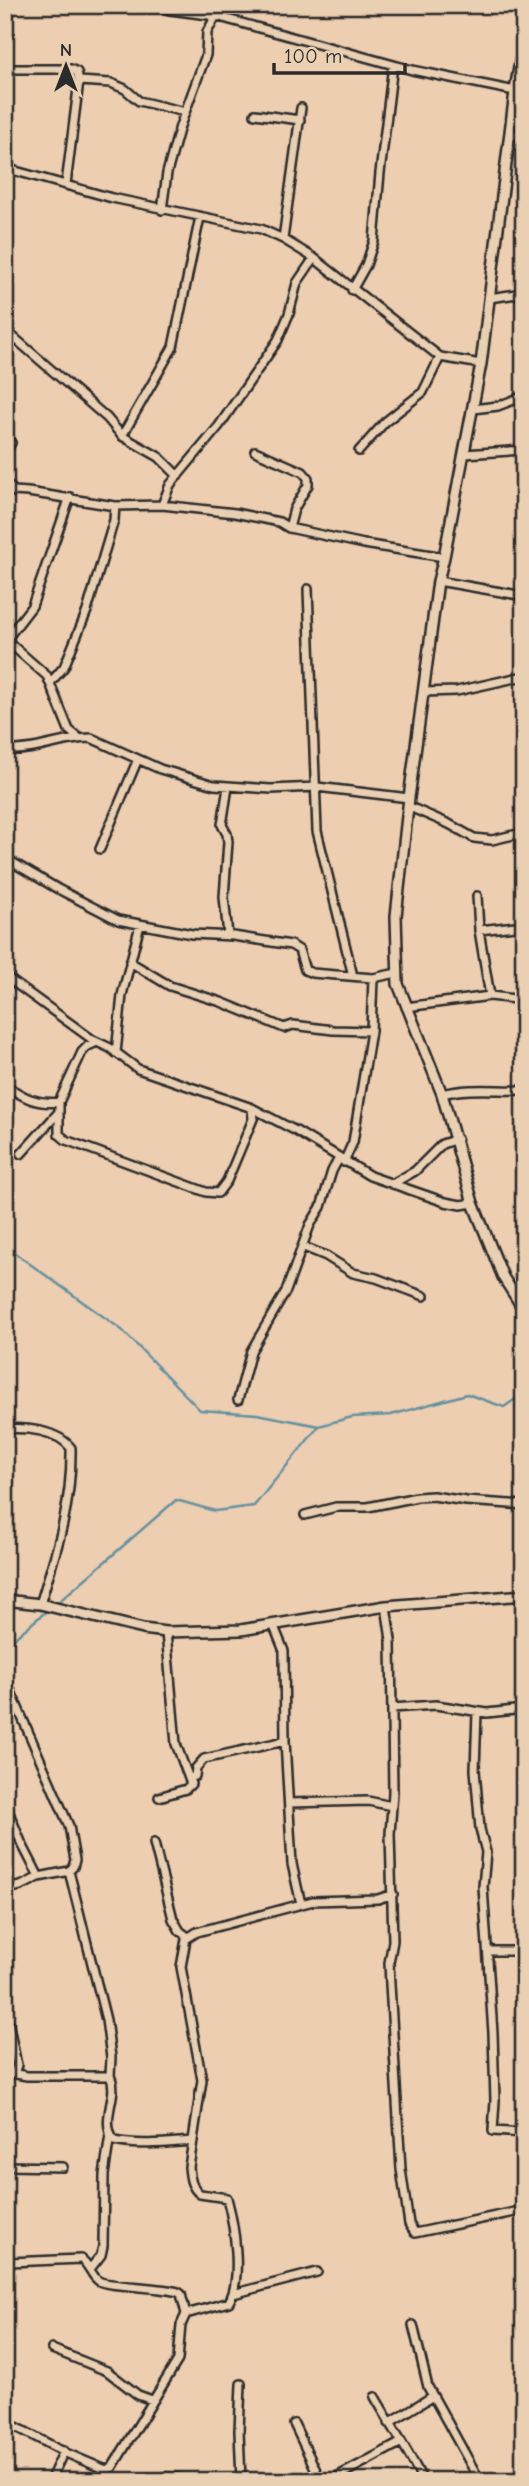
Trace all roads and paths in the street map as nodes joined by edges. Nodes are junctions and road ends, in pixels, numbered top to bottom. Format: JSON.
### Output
{"nodes":[{"id":1,"x":154,"y":5,"type":"edge"},
{"id":2,"x":216,"y":16,"type":"junction"},
{"id":3,"x":524,"y":40,"type":"edge"},
{"id":4,"x":393,"y":65,"type":"junction"},
{"id":5,"x":5,"y":69,"type":"edge"},
{"id":6,"x":79,"y":80,"type":"junction"},
{"id":7,"x":515,"y":90,"type":"junction"},
{"id":8,"x":302,"y":108,"type":"dead end"},
{"id":9,"x":185,"y":112,"type":"junction"},
{"id":10,"x":256,"y":114,"type":"dead end"},
{"id":11,"x":300,"y":120,"type":"junction"},
{"id":12,"x":510,"y":134,"type":"junction"},
{"id":13,"x":524,"y":137,"type":"edge"},
{"id":14,"x":5,"y":168,"type":"edge"},
{"id":15,"x":66,"y":184,"type":"junction"},
{"id":16,"x":162,"y":210,"type":"junction"},
{"id":17,"x":200,"y":217,"type":"junction"},
{"id":18,"x":283,"y":239,"type":"junction"},
{"id":19,"x":314,"y":258,"type":"junction"},
{"id":20,"x":352,"y":290,"type":"junction"},
{"id":21,"x":524,"y":293,"type":"edge"},
{"id":22,"x":489,"y":298,"type":"junction"},
{"id":23,"x":5,"y":324,"type":"edge"},
{"id":24,"x":440,"y":357,"type":"junction"},
{"id":25,"x":481,"y":364,"type":"junction"},
{"id":26,"x":524,"y":396,"type":"edge"},
{"id":27,"x":472,"y":409,"type":"junction"},
{"id":28,"x":5,"y":436,"type":"edge"},
{"id":29,"x":122,"y":436,"type":"junction"},
{"id":30,"x":524,"y":450,"type":"edge"},
{"id":31,"x":255,"y":451,"type":"dead end"},
{"id":32,"x":359,"y":451,"type":"dead end"},
{"id":33,"x":5,"y":453,"type":"edge"},
{"id":34,"x":464,"y":454,"type":"junction"},
{"id":35,"x":178,"y":476,"type":"junction"},
{"id":36,"x":5,"y":482,"type":"edge"},
{"id":37,"x":14,"y":491,"type":"junction"},
{"id":38,"x":5,"y":494,"type":"edge"},
{"id":39,"x":70,"y":497,"type":"junction"},
{"id":40,"x":162,"y":505,"type":"junction"},
{"id":41,"x":115,"y":506,"type":"junction"},
{"id":42,"x":289,"y":528,"type":"junction"},
{"id":43,"x":444,"y":557,"type":"junction"},
{"id":44,"x":438,"y":582,"type":"junction"},
{"id":45,"x":308,"y":589,"type":"dead end"},
{"id":46,"x":524,"y":596,"type":"edge"},
{"id":47,"x":6,"y":641,"type":"edge"},
{"id":48,"x":524,"y":676,"type":"edge"},
{"id":49,"x":50,"y":682,"type":"junction"},
{"id":50,"x":423,"y":692,"type":"junction"},
{"id":51,"x":79,"y":738,"type":"junction"},
{"id":52,"x":5,"y":750,"type":"edge"},
{"id":53,"x":138,"y":759,"type":"junction"},
{"id":54,"x":228,"y":787,"type":"junction"},
{"id":55,"x":314,"y":787,"type":"junction"},
{"id":56,"x":409,"y":798,"type":"junction"},
{"id":57,"x":408,"y":808,"type":"junction"},
{"id":58,"x":522,"y":832,"type":"edge"},
{"id":59,"x":100,"y":849,"type":"dead end"},
{"id":60,"x":5,"y":858,"type":"edge"},
{"id":61,"x":477,"y":896,"type":"dead end"},
{"id":62,"x":140,"y":925,"type":"junction"},
{"id":63,"x":524,"y":925,"type":"edge"},
{"id":64,"x":479,"y":930,"type":"junction"},
{"id":65,"x":228,"y":935,"type":"junction"},
{"id":66,"x":130,"y":962,"type":"junction"},
{"id":67,"x":397,"y":972,"type":"junction"},
{"id":68,"x":353,"y":976,"type":"junction"},
{"id":69,"x":6,"y":977,"type":"edge"},
{"id":70,"x":373,"y":978,"type":"junction"},
{"id":71,"x":490,"y":996,"type":"junction"},
{"id":72,"x":522,"y":1000,"type":"edge"},
{"id":73,"x":406,"y":1007,"type":"junction"},
{"id":74,"x":371,"y":1031,"type":"junction"},
{"id":75,"x":97,"y":1042,"type":"junction"},
{"id":76,"x":114,"y":1048,"type":"junction"},
{"id":77,"x":524,"y":1051,"type":"edge"},
{"id":78,"x":5,"y":1085,"type":"edge"},
{"id":79,"x":524,"y":1090,"type":"edge"},
{"id":80,"x":442,"y":1094,"type":"junction"},
{"id":81,"x":59,"y":1102,"type":"junction"},
{"id":82,"x":252,"y":1108,"type":"junction"},
{"id":83,"x":57,"y":1114,"type":"junction"},
{"id":84,"x":263,"y":1114,"type":"junction"},
{"id":85,"x":253,"y":1119,"type":"junction"},
{"id":86,"x":457,"y":1139,"type":"junction"},
{"id":87,"x":21,"y":1154,"type":"dead end"},
{"id":88,"x":342,"y":1160,"type":"junction"},
{"id":89,"x":392,"y":1184,"type":"junction"},
{"id":90,"x":473,"y":1203,"type":"junction"},
{"id":91,"x":304,"y":1247,"type":"junction"},
{"id":92,"x":424,"y":1296,"type":"dead end"},
{"id":93,"x":524,"y":1310,"type":"edge"},
{"id":94,"x":238,"y":1399,"type":"dead end"},
{"id":95,"x":5,"y":1429,"type":"edge"},
{"id":96,"x":524,"y":1505,"type":"edge"},
{"id":97,"x":305,"y":1515,"type":"dead end"},
{"id":98,"x":524,"y":1595,"type":"edge"},
{"id":99,"x":5,"y":1600,"type":"edge"},
{"id":100,"x":40,"y":1604,"type":"junction"},
{"id":101,"x":386,"y":1606,"type":"junction"},
{"id":102,"x":273,"y":1624,"type":"junction"},
{"id":103,"x":166,"y":1632,"type":"junction"},
{"id":104,"x":5,"y":1678,"type":"edge"},
{"id":105,"x":392,"y":1708,"type":"junction"},
{"id":106,"x":524,"y":1709,"type":"edge"},
{"id":107,"x":477,"y":1712,"type":"junction"},
{"id":108,"x":285,"y":1741,"type":"junction"},
{"id":109,"x":189,"y":1778,"type":"junction"},
{"id":110,"x":159,"y":1797,"type":"dead end"},
{"id":111,"x":5,"y":1803,"type":"edge"},
{"id":112,"x":289,"y":1803,"type":"junction"},
{"id":113,"x":391,"y":1806,"type":"junction"},
{"id":114,"x":154,"y":1843,"type":"dead end"},
{"id":115,"x":69,"y":1871,"type":"junction"},
{"id":116,"x":39,"y":1877,"type":"junction"},
{"id":117,"x":5,"y":1889,"type":"edge"},
{"id":118,"x":393,"y":1894,"type":"junction"},
{"id":119,"x":301,"y":1904,"type":"junction"},
{"id":120,"x":188,"y":1937,"type":"junction"},
{"id":121,"x":488,"y":1951,"type":"junction"},
{"id":122,"x":524,"y":1951,"type":"edge"},
{"id":123,"x":5,"y":2007,"type":"edge"},
{"id":124,"x":9,"y":2073,"type":"edge"},
{"id":125,"x":110,"y":2076,"type":"junction"},
{"id":126,"x":524,"y":2133,"type":"edge"},
{"id":127,"x":110,"y":2135,"type":"junction"},
{"id":128,"x":193,"y":2141,"type":"junction"},
{"id":129,"x":5,"y":2166,"type":"edge"},
{"id":130,"x":62,"y":2167,"type":"dead end"},
{"id":131,"x":524,"y":2210,"type":"edge"},
{"id":132,"x":9,"y":2262,"type":"dead end"},
{"id":133,"x":90,"y":2269,"type":"junction"},
{"id":134,"x":317,"y":2272,"type":"dead end"},
{"id":135,"x":233,"y":2294,"type":"junction"},
{"id":136,"x":186,"y":2314,"type":"junction"},
{"id":137,"x":413,"y":2325,"type":"dead end"},
{"id":138,"x":52,"y":2348,"type":"dead end"},
{"id":139,"x":241,"y":2384,"type":"dead end"},
{"id":140,"x":433,"y":2396,"type":"junction"},
{"id":141,"x":375,"y":2397,"type":"dead end"},
{"id":142,"x":152,"y":2400,"type":"junction"},
{"id":143,"x":5,"y":2421,"type":"edge"},
{"id":144,"x":389,"y":2423,"type":"junction"},
{"id":145,"x":294,"y":2424,"type":"dead end"},
{"id":146,"x":400,"y":2443,"type":"junction"},
{"id":147,"x":64,"y":2451,"type":"junction"},
{"id":148,"x":50,"y":2481,"type":"edge"},
{"id":149,"x":158,"y":2481,"type":"edge"},
{"id":150,"x":206,"y":2481,"type":"edge"},
{"id":151,"x":241,"y":2481,"type":"edge"},
{"id":152,"x":321,"y":2481,"type":"edge"},
{"id":153,"x":329,"y":2481,"type":"edge"},
{"id":154,"x":423,"y":2481,"type":"edge"},
{"id":155,"x":480,"y":2481,"type":"edge"}],
"edges":[{"from":1,"to":2,"type":"street"},
{"from":2,"to":4,"type":"street"},
{"from":2,"to":9,"type":"street"},
{"from":3,"to":7,"type":"street"},
{"from":4,"to":7,"type":"street"},
{"from":4,"to":20,"type":"street"},
{"from":5,"to":6,"type":"street"},
{"from":6,"to":9,"type":"street"},
{"from":6,"to":15,"type":"street"},
{"from":7,"to":12,"type":"street"},
{"from":8,"to":11,"type":"street"},
{"from":9,"to":16,"type":"street"},
{"from":10,"to":11,"type":"street"},
{"from":11,"to":18,"type":"street"},
{"from":12,"to":13,"type":"street"},
{"from":12,"to":22,"type":"street"},
{"from":14,"to":15,"type":"street"},
{"from":15,"to":16,"type":"street"},
{"from":16,"to":17,"type":"street"},
{"from":17,"to":18,"type":"street"},
{"from":17,"to":29,"type":"street"},
{"from":18,"to":19,"type":"street"},
{"from":19,"to":20,"type":"street"},
{"from":19,"to":35,"type":"street"},
{"from":20,"to":24,"type":"street"},
{"from":21,"to":22,"type":"street"},
{"from":22,"to":25,"type":"street"},
{"from":23,"to":29,"type":"street"},
{"from":24,"to":25,"type":"street"},
{"from":24,"to":32,"type":"street"},
{"from":25,"to":27,"type":"street"},
{"from":26,"to":27,"type":"street"},
{"from":27,"to":34,"type":"street"},
{"from":28,"to":33,"type":"street"},
{"from":29,"to":35,"type":"street"},
{"from":30,"to":34,"type":"street"},
{"from":31,"to":42,"type":"street"},
{"from":34,"to":43,"type":"street"},
{"from":35,"to":40,"type":"street"},
{"from":36,"to":37,"type":"street"},
{"from":37,"to":38,"type":"street"},
{"from":37,"to":39,"type":"street"},
{"from":39,"to":41,"type":"street"},
{"from":39,"to":47,"type":"street"},
{"from":40,"to":41,"type":"street"},
{"from":40,"to":42,"type":"street"},
{"from":41,"to":49,"type":"street"},
{"from":42,"to":43,"type":"street"},
{"from":43,"to":44,"type":"street"},
{"from":44,"to":46,"type":"street"},
{"from":44,"to":50,"type":"street"},
{"from":45,"to":55,"type":"street"},
{"from":47,"to":49,"type":"street"},
{"from":48,"to":50,"type":"street"},
{"from":49,"to":51,"type":"street"},
{"from":50,"to":56,"type":"street"},
{"from":51,"to":52,"type":"street"},
{"from":51,"to":53,"type":"street"},
{"from":53,"to":54,"type":"street"},
{"from":53,"to":59,"type":"street"},
{"from":54,"to":55,"type":"street"},
{"from":54,"to":65,"type":"street"},
{"from":55,"to":56,"type":"street"},
{"from":55,"to":68,"type":"street"},
{"from":56,"to":57,"type":"street"},
{"from":57,"to":58,"type":"street"},
{"from":57,"to":67,"type":"street"},
{"from":60,"to":62,"type":"street"},
{"from":61,"to":64,"type":"street"},
{"from":62,"to":65,"type":"street"},
{"from":62,"to":66,"type":"street"},
{"from":63,"to":64,"type":"street"},
{"from":64,"to":71,"type":"street"},
{"from":65,"to":68,"type":"street"},
{"from":66,"to":74,"type":"street"},
{"from":66,"to":76,"type":"street"},
{"from":67,"to":70,"type":"street"},
{"from":67,"to":73,"type":"street"},
{"from":68,"to":70,"type":"street"},
{"from":69,"to":75,"type":"street"},
{"from":70,"to":74,"type":"street"},
{"from":71,"to":72,"type":"street"},
{"from":71,"to":73,"type":"street"},
{"from":72,"to":77,"type":"street"},
{"from":73,"to":80,"type":"street"},
{"from":74,"to":88,"type":"street"},
{"from":75,"to":76,"type":"street"},
{"from":75,"to":81,"type":"street"},
{"from":76,"to":82,"type":"street"},
{"from":78,"to":81,"type":"street"},
{"from":79,"to":80,"type":"street"},
{"from":80,"to":86,"type":"street"},
{"from":81,"to":83,"type":"street"},
{"from":82,"to":84,"type":"street"},
{"from":82,"to":85,"type":"street"},
{"from":83,"to":85,"type":"street"},
{"from":83,"to":87,"type":"street"},
{"from":84,"to":85,"type":"street"},
{"from":84,"to":88,"type":"street"},
{"from":86,"to":89,"type":"street"},
{"from":86,"to":90,"type":"street"},
{"from":88,"to":89,"type":"street"},
{"from":88,"to":91,"type":"street"},
{"from":89,"to":90,"type":"street"},
{"from":90,"to":93,"type":"street"},
{"from":91,"to":92,"type":"street"},
{"from":91,"to":94,"type":"street"},
{"from":95,"to":100,"type":"street"},
{"from":96,"to":97,"type":"street"},
{"from":98,"to":101,"type":"street"},
{"from":99,"to":100,"type":"street"},
{"from":100,"to":103,"type":"street"},
{"from":101,"to":102,"type":"street"},
{"from":101,"to":105,"type":"street"},
{"from":102,"to":103,"type":"street"},
{"from":102,"to":108,"type":"street"},
{"from":103,"to":109,"type":"street"},
{"from":104,"to":115,"type":"street"},
{"from":105,"to":107,"type":"street"},
{"from":105,"to":113,"type":"street"},
{"from":106,"to":107,"type":"street"},
{"from":107,"to":121,"type":"street"},
{"from":108,"to":109,"type":"street"},
{"from":108,"to":112,"type":"street"},
{"from":109,"to":110,"type":"street"},
{"from":111,"to":116,"type":"street"},
{"from":112,"to":113,"type":"street"},
{"from":112,"to":119,"type":"street"},
{"from":113,"to":118,"type":"street"},
{"from":114,"to":120,"type":"street"},
{"from":115,"to":116,"type":"street"},
{"from":115,"to":125,"type":"street"},
{"from":116,"to":117,"type":"street"},
{"from":118,"to":119,"type":"street"},
{"from":118,"to":131,"type":"street"},
{"from":119,"to":120,"type":"street"},
{"from":120,"to":128,"type":"street"},
{"from":121,"to":122,"type":"street"},
{"from":121,"to":126,"type":"street"},
{"from":123,"to":124,"type":"street"},
{"from":124,"to":125,"type":"street"},
{"from":125,"to":127,"type":"street"},
{"from":127,"to":128,"type":"street"},
{"from":127,"to":133,"type":"street"},
{"from":128,"to":135,"type":"street"},
{"from":129,"to":130,"type":"street"},
{"from":132,"to":133,"type":"street"},
{"from":133,"to":136,"type":"street"},
{"from":134,"to":135,"type":"street"},
{"from":135,"to":136,"type":"street"},
{"from":136,"to":142,"type":"street"},
{"from":137,"to":140,"type":"street"},
{"from":138,"to":142,"type":"street"},
{"from":139,"to":151,"type":"street"},
{"from":140,"to":144,"type":"street"},
{"from":140,"to":155,"type":"street"},
{"from":141,"to":144,"type":"street"},
{"from":142,"to":147,"type":"street"},
{"from":143,"to":147,"type":"street"},
{"from":144,"to":146,"type":"street"},
{"from":145,"to":152,"type":"street"},
{"from":146,"to":153,"type":"street"},
{"from":146,"to":154,"type":"street"},
{"from":147,"to":148,"type":"street"},
{"from":149,"to":150,"type":"street"}]}
